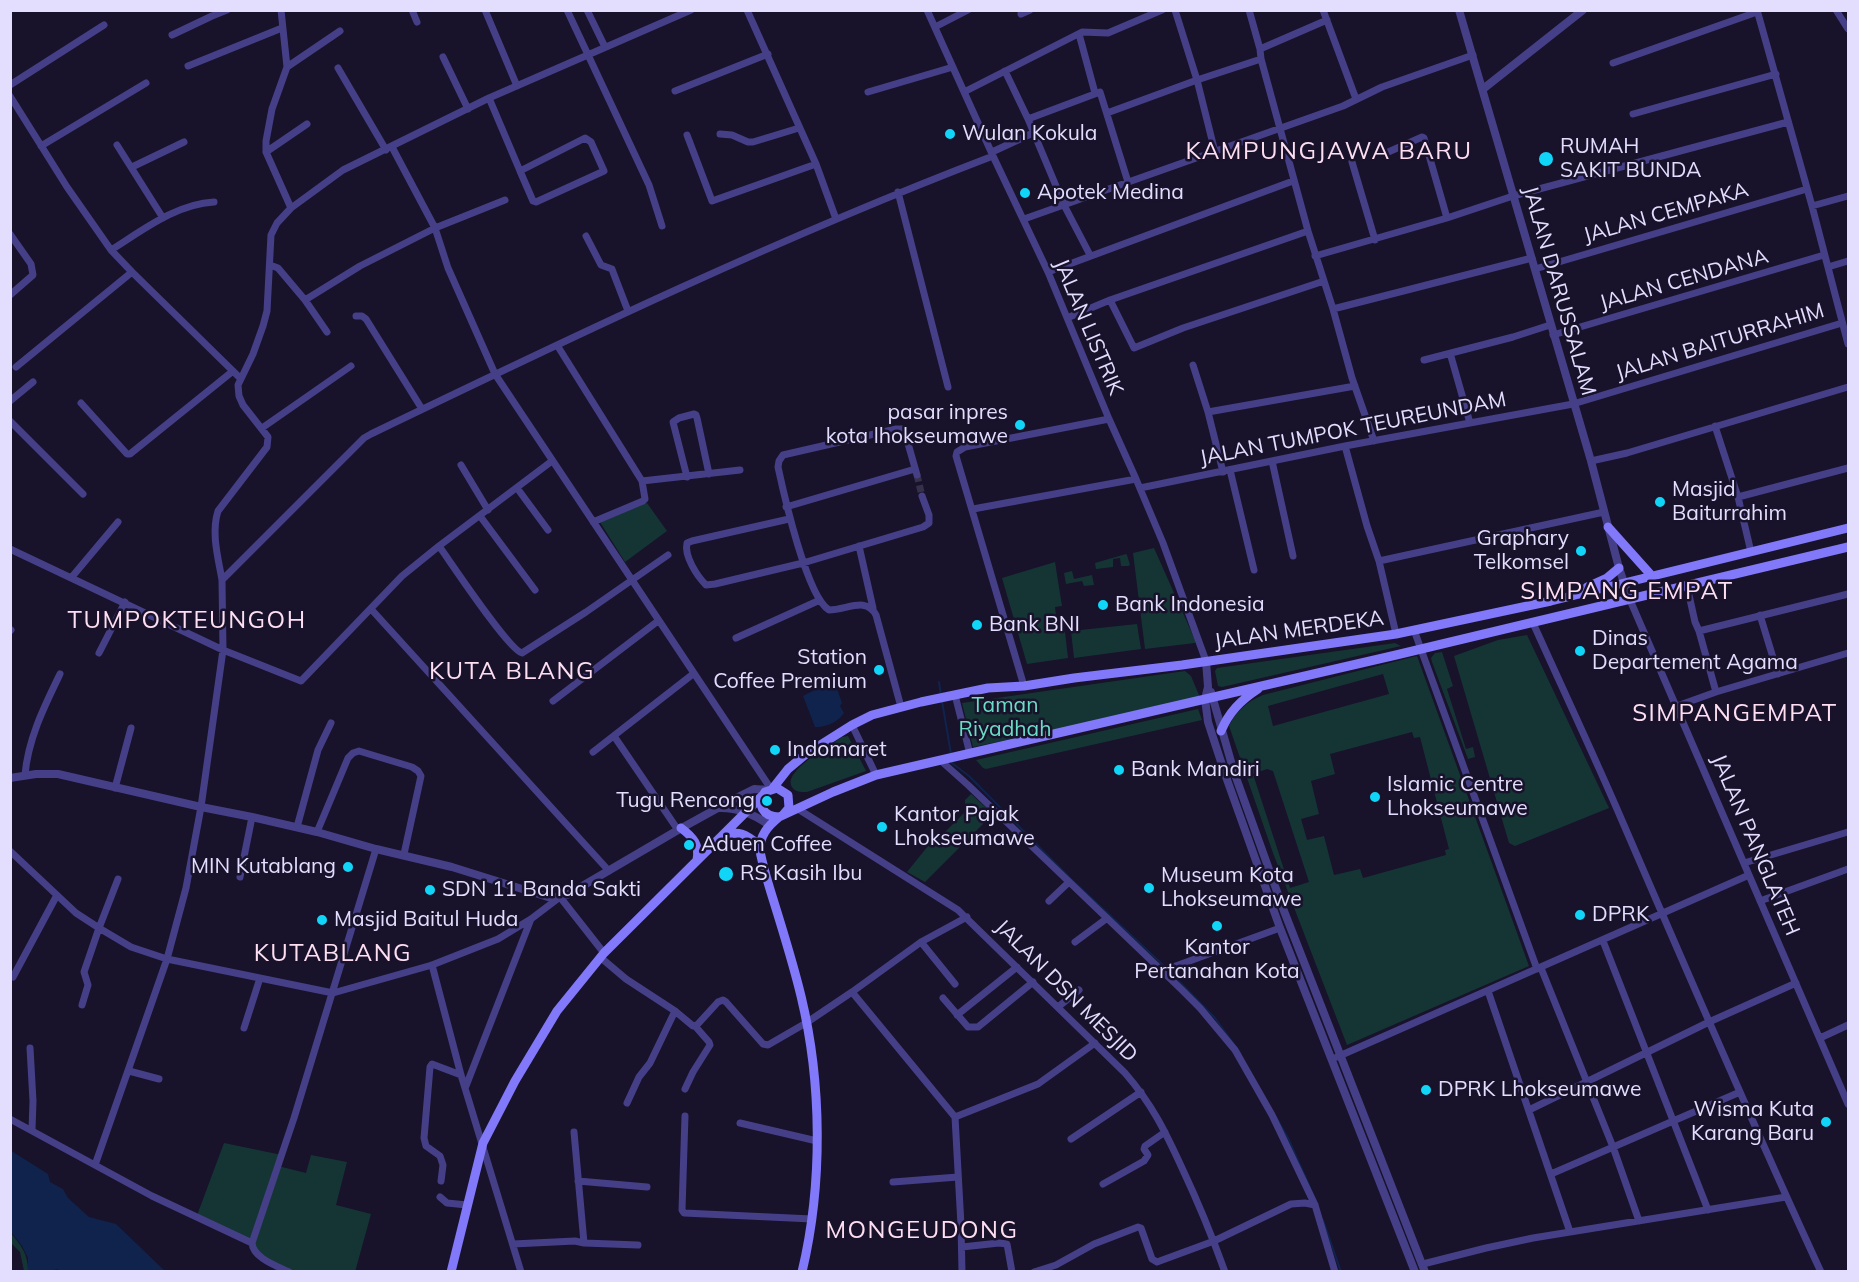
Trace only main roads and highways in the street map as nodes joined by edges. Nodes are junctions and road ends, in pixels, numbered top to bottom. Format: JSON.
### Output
{"nodes":[{"id":1,"x":1608,"y":527,"type":"road end"},
{"id":2,"x":1848,"y":528,"type":"edge"},
{"id":3,"x":1848,"y":548,"type":"edge"},
{"id":4,"x":1619,"y":568,"type":"road end"},
{"id":5,"x":1651,"y":575,"type":"junction"},
{"id":6,"x":1551,"y":601,"type":"junction"},
{"id":7,"x":1266,"y":685,"type":"junction"},
{"id":8,"x":1221,"y":731,"type":"road end"},
{"id":9,"x":769,"y":791,"type":"junction"},
{"id":10,"x":781,"y":816,"type":"junction"},
{"id":11,"x":679,"y":829,"type":"road end"},
{"id":12,"x":715,"y":842,"type":"junction"},
{"id":13,"x":759,"y":845,"type":"junction"},
{"id":14,"x":697,"y":860,"type":"junction"},
{"id":15,"x":451,"y":1272,"type":"edge"},
{"id":16,"x":802,"y":1272,"type":"edge"}],
"edges":[{"from":1,"to":5,"type":"main road"},
{"from":2,"to":5,"type":"main road","name":"JALAN MERDEKA"},
{"from":3,"to":7,"type":"main road","name":"JALAN MERDEKA"},
{"from":4,"to":6,"type":"main road"},
{"from":5,"to":6,"type":"main road","name":"JALAN MERDEKA"},
{"from":6,"to":9,"type":"main road","name":"JALAN MERDEKA"},
{"from":7,"to":8,"type":"main road"},
{"from":7,"to":10,"type":"main road","name":"JALAN MERDEKA"},
{"from":9,"to":10,"type":"main road"},
{"from":9,"to":10,"type":"main road"},
{"from":9,"to":12,"type":"main road","name":"JALAN MERDEKA"},
{"from":10,"to":13,"type":"main road"},
{"from":11,"to":14,"type":"main road"},
{"from":12,"to":13,"type":"main road"},
{"from":12,"to":14,"type":"main road","name":"JALAN MERDEKA"},
{"from":13,"to":16,"type":"main road"},
{"from":14,"to":15,"type":"main road","name":"JALAN MERDEKA"}]}
